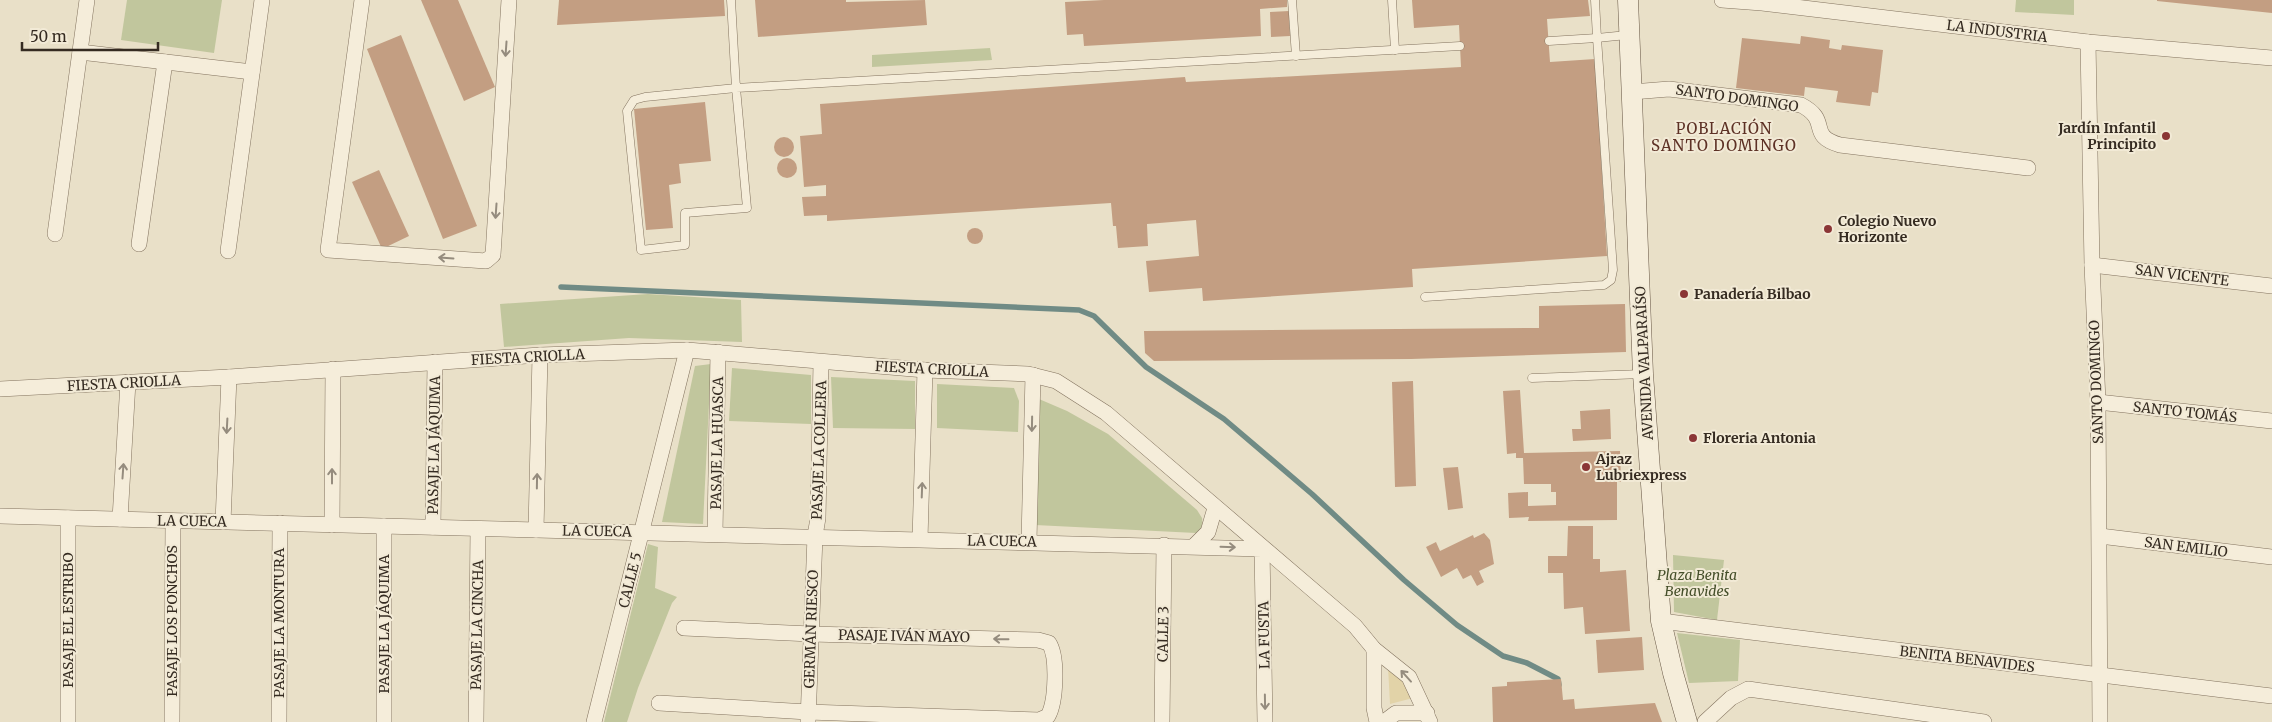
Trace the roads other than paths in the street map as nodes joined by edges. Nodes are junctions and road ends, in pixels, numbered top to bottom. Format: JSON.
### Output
{"nodes":[{"id":1,"x":87,"y":0,"type":"edge"},
{"id":2,"x":262,"y":0,"type":"edge"},
{"id":3,"x":362,"y":0,"type":"edge"},
{"id":4,"x":509,"y":0,"type":"edge"},
{"id":5,"x":731,"y":0,"type":"edge"},
{"id":6,"x":1292,"y":0,"type":"edge"},
{"id":7,"x":1392,"y":0,"type":"edge"},
{"id":8,"x":1595,"y":0,"type":"edge"},
{"id":9,"x":1628,"y":0,"type":"edge"},
{"id":10,"x":1722,"y":0,"type":"edge"},
{"id":11,"x":1629,"y":35,"type":"junction"},
{"id":12,"x":1597,"y":38,"type":"junction"},
{"id":13,"x":1549,"y":41,"type":"dead end"},
{"id":14,"x":2088,"y":42,"type":"junction"},
{"id":15,"x":1460,"y":46,"type":"dead end"},
{"id":16,"x":1395,"y":50,"type":"junction"},
{"id":17,"x":80,"y":52,"type":"junction"},
{"id":18,"x":1296,"y":56,"type":"junction"},
{"id":19,"x":2272,"y":58,"type":"edge"},
{"id":20,"x":165,"y":62,"type":"junction"},
{"id":21,"x":252,"y":72,"type":"junction"},
{"id":22,"x":736,"y":88,"type":"junction"},
{"id":23,"x":1632,"y":92,"type":"junction"},
{"id":24,"x":2028,"y":168,"type":"dead end"},
{"id":25,"x":54,"y":234,"type":"dead end"},
{"id":26,"x":139,"y":244,"type":"dead end"},
{"id":27,"x":228,"y":251,"type":"dead end"},
{"id":28,"x":2092,"y":265,"type":"junction"},
{"id":29,"x":2272,"y":286,"type":"edge"},
{"id":30,"x":1425,"y":297,"type":"dead end"},
{"id":31,"x":687,"y":350,"type":"junction"},
{"id":32,"x":718,"y":352,"type":"junction"},
{"id":33,"x":540,"y":356,"type":"junction"},
{"id":34,"x":435,"y":362,"type":"junction"},
{"id":35,"x":821,"y":363,"type":"junction"},
{"id":36,"x":333,"y":368,"type":"junction"},
{"id":37,"x":925,"y":370,"type":"junction"},
{"id":38,"x":1643,"y":374,"type":"junction"},
{"id":39,"x":1033,"y":375,"type":"junction"},
{"id":40,"x":229,"y":377,"type":"junction"},
{"id":41,"x":1532,"y":378,"type":"dead end"},
{"id":42,"x":128,"y":382,"type":"junction"},
{"id":43,"x":0,"y":389,"type":"edge"},
{"id":44,"x":2098,"y":402,"type":"junction"},
{"id":45,"x":2272,"y":421,"type":"edge"},
{"id":46,"x":1215,"y":508,"type":"junction"},
{"id":47,"x":0,"y":516,"type":"edge"},
{"id":48,"x":68,"y":518,"type":"junction"},
{"id":49,"x":120,"y":519,"type":"junction"},
{"id":50,"x":173,"y":521,"type":"junction"},
{"id":51,"x":223,"y":522,"type":"junction"},
{"id":52,"x":280,"y":524,"type":"junction"},
{"id":53,"x":332,"y":525,"type":"junction"},
{"id":54,"x":384,"y":526,"type":"junction"},
{"id":55,"x":433,"y":527,"type":"junction"},
{"id":56,"x":478,"y":529,"type":"junction"},
{"id":57,"x":536,"y":530,"type":"junction"},
{"id":58,"x":642,"y":533,"type":"junction"},
{"id":59,"x":715,"y":534,"type":"junction"},
{"id":60,"x":815,"y":536,"type":"junction"},
{"id":61,"x":2100,"y":536,"type":"junction"},
{"id":62,"x":920,"y":539,"type":"junction"},
{"id":63,"x":1029,"y":542,"type":"junction"},
{"id":64,"x":1164,"y":545,"type":"junction"},
{"id":65,"x":1194,"y":546,"type":"junction"},
{"id":66,"x":1262,"y":549,"type":"junction"},
{"id":67,"x":2272,"y":557,"type":"edge"},
{"id":68,"x":1661,"y":621,"type":"junction"},
{"id":69,"x":684,"y":628,"type":"dead end"},
{"id":70,"x":811,"y":634,"type":"junction"},
{"id":71,"x":1374,"y":649,"type":"junction"},
{"id":72,"x":2100,"y":676,"type":"junction"},
{"id":73,"x":2272,"y":696,"type":"edge"},
{"id":74,"x":659,"y":703,"type":"dead end"},
{"id":75,"x":808,"y":717,"type":"edge"},
{"id":76,"x":1429,"y":717,"type":"edge"},
{"id":77,"x":68,"y":722,"type":"edge"},
{"id":78,"x":172,"y":722,"type":"edge"},
{"id":79,"x":279,"y":722,"type":"edge"},
{"id":80,"x":384,"y":722,"type":"edge"},
{"id":81,"x":476,"y":722,"type":"edge"},
{"id":82,"x":594,"y":722,"type":"edge"},
{"id":83,"x":1162,"y":722,"type":"edge"},
{"id":84,"x":1265,"y":722,"type":"edge"},
{"id":85,"x":1376,"y":722,"type":"edge"},
{"id":86,"x":1384,"y":722,"type":"edge"},
{"id":87,"x":1687,"y":722,"type":"edge"},
{"id":88,"x":1705,"y":722,"type":"edge"},
{"id":89,"x":1984,"y":722,"type":"edge"},
{"id":90,"x":2100,"y":722,"type":"edge"}],
"edges":[{"from":1,"to":17,"type":"street"},
{"from":2,"to":21,"type":"street"},
{"from":4,"to":3,"type":"street","one_way":true},
{"from":5,"to":22,"type":"lane"},
{"from":6,"to":18,"type":"lane"},
{"from":7,"to":16,"type":"lane"},
{"from":8,"to":12,"type":"lane"},
{"from":9,"to":11,"type":"main road","name":"AVENIDA VALPARAÍSO"},
{"from":10,"to":14,"type":"street","name":"LA INDUSTRIA"},
{"from":11,"to":12,"type":"lane"},
{"from":11,"to":23,"type":"main road","name":"AVENIDA VALPARAÍSO"},
{"from":12,"to":13,"type":"lane"},
{"from":12,"to":30,"type":"lane"},
{"from":14,"to":19,"type":"street","name":"LA INDUSTRIA"},
{"from":14,"to":28,"type":"street","name":"SANTO DOMINGO"},
{"from":15,"to":16,"type":"lane"},
{"from":16,"to":18,"type":"lane"},
{"from":17,"to":20,"type":"street"},
{"from":17,"to":25,"type":"street"},
{"from":18,"to":22,"type":"lane"},
{"from":20,"to":21,"type":"street"},
{"from":20,"to":26,"type":"street"},
{"from":21,"to":27,"type":"street"},
{"from":22,"to":22,"type":"lane"},
{"from":23,"to":24,"type":"street","name":"SANTO DOMINGO"},
{"from":23,"to":38,"type":"main road","name":"AVENIDA VALPARAÍSO"},
{"from":28,"to":29,"type":"street","name":"SAN VICENTE"},
{"from":28,"to":44,"type":"street","name":"SANTO DOMINGO"},
{"from":31,"to":32,"type":"street","name":"FIESTA CRIOLLA"},
{"from":31,"to":33,"type":"street","name":"FIESTA CRIOLLA"},
{"from":31,"to":58,"type":"street","name":"CALLE 5"},
{"from":32,"to":35,"type":"street","name":"FIESTA CRIOLLA"},
{"from":32,"to":59,"type":"street","name":"PASAJE LA HUASCA"},
{"from":33,"to":34,"type":"street","name":"FIESTA CRIOLLA"},
{"from":57,"to":33,"type":"street","one_way":true},
{"from":34,"to":36,"type":"street","name":"FIESTA CRIOLLA"},
{"from":34,"to":55,"type":"street","name":"PASAJE LA JÁQUIMA"},
{"from":35,"to":37,"type":"street","name":"FIESTA CRIOLLA"},
{"from":35,"to":60,"type":"street","name":"PASAJE LA COLLERA"},
{"from":36,"to":40,"type":"street","name":"FIESTA CRIOLLA"},
{"from":53,"to":36,"type":"street","one_way":true},
{"from":37,"to":39,"type":"street","name":"FIESTA CRIOLLA"},
{"from":62,"to":37,"type":"street","one_way":true},
{"from":38,"to":41,"type":"lane"},
{"from":38,"to":68,"type":"main road","name":"AVENIDA VALPARAÍSO"},
{"from":39,"to":46,"type":"street","name":"FIESTA CRIOLLA"},
{"from":39,"to":63,"type":"street","one_way":true},
{"from":40,"to":42,"type":"street","name":"FIESTA CRIOLLA"},
{"from":40,"to":51,"type":"street","one_way":true},
{"from":42,"to":43,"type":"street","name":"FIESTA CRIOLLA"},
{"from":49,"to":42,"type":"street","one_way":true},
{"from":44,"to":45,"type":"street","name":"SANTO TOMÁS"},
{"from":44,"to":61,"type":"street","name":"SANTO DOMINGO"},
{"from":46,"to":65,"type":"street"},
{"from":46,"to":66,"type":"street","name":"FIESTA CRIOLLA"},
{"from":47,"to":48,"type":"street","name":"LA CUECA"},
{"from":48,"to":49,"type":"street","name":"LA CUECA"},
{"from":48,"to":77,"type":"street","name":"PASAJE EL ESTRIBO"},
{"from":49,"to":50,"type":"street","name":"LA CUECA"},
{"from":50,"to":51,"type":"street","name":"LA CUECA"},
{"from":50,"to":78,"type":"street","name":"PASAJE LOS PONCHOS"},
{"from":51,"to":52,"type":"street","name":"LA CUECA"},
{"from":52,"to":53,"type":"street","name":"LA CUECA"},
{"from":52,"to":79,"type":"street","name":"PASAJE LA MONTURA"},
{"from":53,"to":54,"type":"street","name":"LA CUECA"},
{"from":54,"to":55,"type":"street","name":"LA CUECA"},
{"from":54,"to":80,"type":"street","name":"PASAJE LA JÁQUIMA"},
{"from":55,"to":56,"type":"street","name":"LA CUECA"},
{"from":56,"to":57,"type":"street","name":"LA CUECA"},
{"from":56,"to":81,"type":"street","name":"PASAJE LA CINCHA"},
{"from":57,"to":58,"type":"street","name":"LA CUECA"},
{"from":58,"to":59,"type":"street","name":"LA CUECA"},
{"from":58,"to":82,"type":"street","name":"CALLE 5"},
{"from":59,"to":60,"type":"street","name":"LA CUECA"},
{"from":60,"to":62,"type":"street","name":"LA CUECA"},
{"from":60,"to":70,"type":"street","name":"GERMÁN RIESCO"},
{"from":61,"to":67,"type":"street","name":"SAN EMILIO"},
{"from":61,"to":72,"type":"street","name":"SANTO DOMINGO"},
{"from":62,"to":63,"type":"street","name":"LA CUECA"},
{"from":63,"to":64,"type":"street","name":"LA CUECA"},
{"from":64,"to":65,"type":"street","name":"LA CUECA"},
{"from":64,"to":83,"type":"street","name":"CALLE 3"},
{"from":65,"to":66,"type":"street","name":"LA CUECA","one_way":true},
{"from":66,"to":71,"type":"street","name":"FIESTA CRIOLLA"},
{"from":66,"to":84,"type":"street","name":"LA FUSTA","one_way":true},
{"from":68,"to":72,"type":"street","name":"BENITA BENAVIDES"},
{"from":68,"to":87,"type":"main road","name":"AVENIDA VALPARAÍSO"},
{"from":69,"to":70,"type":"street","name":"PASAJE IVÁN MAYO"},
{"from":70,"to":75,"type":"street","name":"GERMÁN RIESCO"},
{"from":75,"to":70,"type":"street","name":"PASAJE IVÁN MAYO","one_way":true},
{"from":76,"to":71,"type":"street","name":"FIESTA CRIOLLA","one_way":true},
{"from":71,"to":85,"type":"street"},
{"from":72,"to":73,"type":"street","name":"BENITA BENAVIDES"},
{"from":72,"to":90,"type":"street","name":"SANTO DOMINGO"},
{"from":74,"to":75,"type":"street"},
{"from":76,"to":86,"type":"street"},
{"from":88,"to":89,"type":"street"}]}
